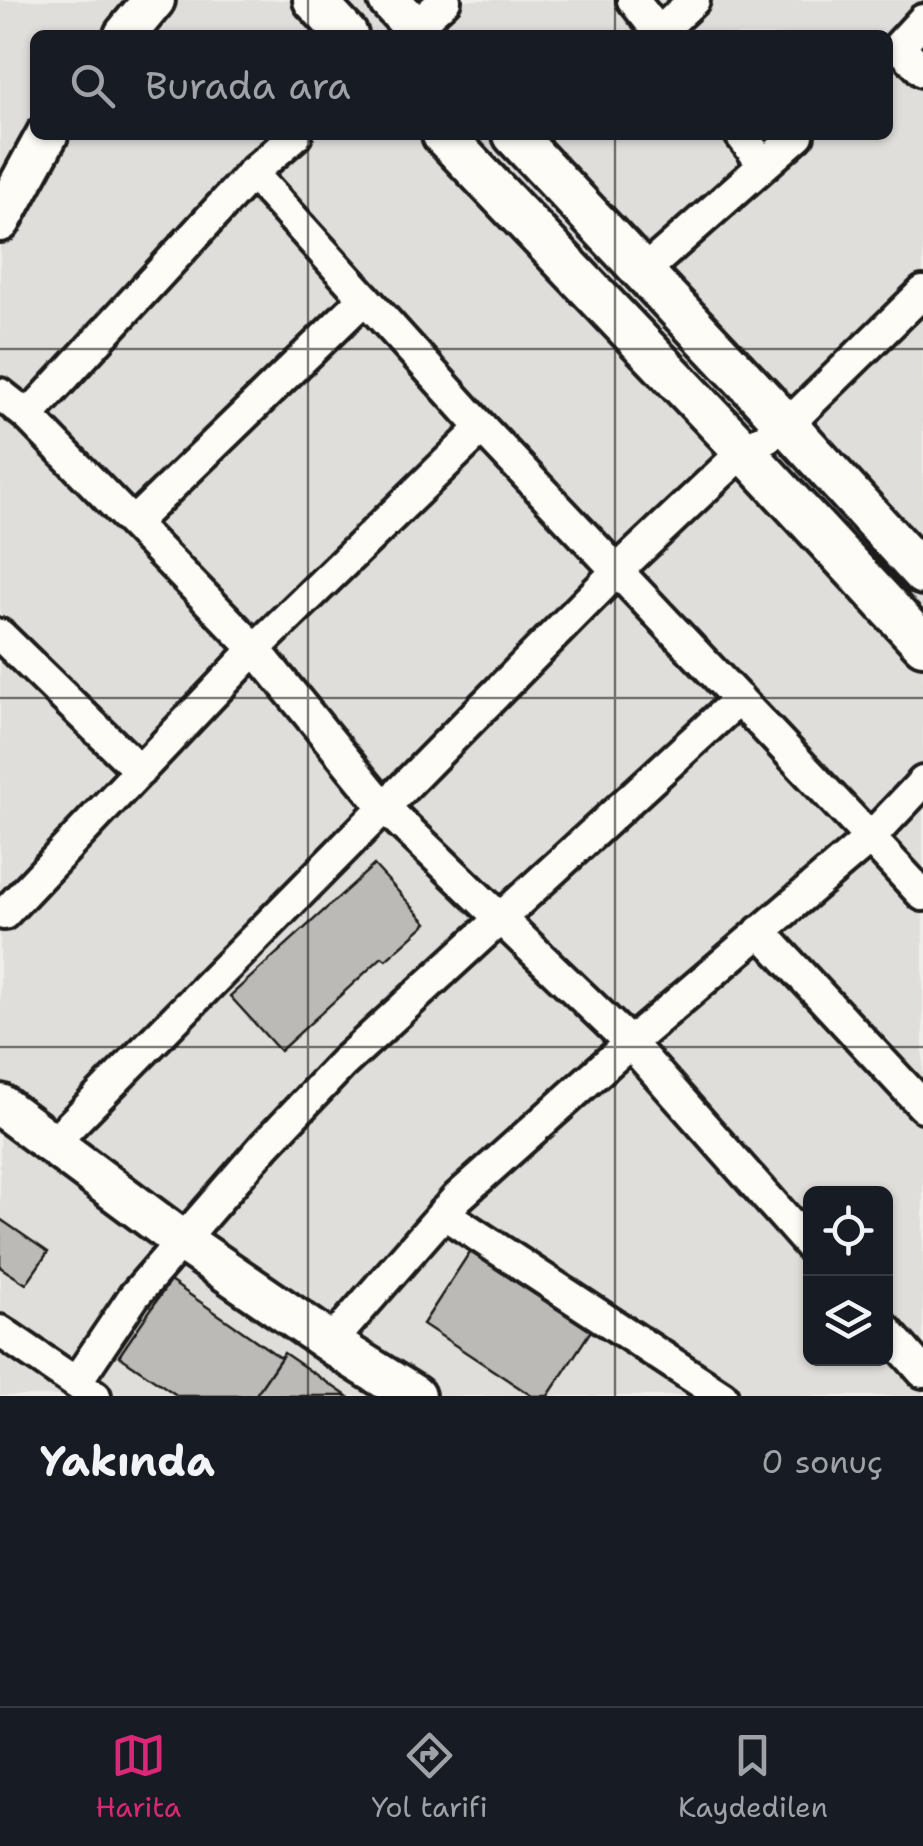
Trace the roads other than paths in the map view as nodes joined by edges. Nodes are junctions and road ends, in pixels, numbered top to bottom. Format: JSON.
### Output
{"nodes":[{"id":1,"x":118,"y":0,"type":"edge"},
{"id":2,"x":154,"y":0,"type":"edge"},
{"id":3,"x":314,"y":0,"type":"edge"},
{"id":4,"x":445,"y":0,"type":"edge"},
{"id":5,"x":633,"y":0,"type":"edge"},
{"id":6,"x":694,"y":0,"type":"edge"},
{"id":7,"x":904,"y":0,"type":"edge"},
{"id":8,"x":409,"y":21,"type":"edge"},
{"id":9,"x":923,"y":21,"type":"edge"},
{"id":10,"x":103,"y":30,"type":"edge"},
{"id":11,"x":130,"y":30,"type":"edge"},
{"id":12,"x":342,"y":30,"type":"edge"},
{"id":13,"x":657,"y":30,"type":"edge"},
{"id":14,"x":664,"y":30,"type":"edge"},
{"id":15,"x":894,"y":51,"type":"edge"},
{"id":16,"x":923,"y":71,"type":"edge"},
{"id":17,"x":44,"y":140,"type":"edge"},
{"id":18,"x":290,"y":140,"type":"edge"},
{"id":19,"x":448,"y":140,"type":"edge"},
{"id":20,"x":519,"y":140,"type":"edge"},
{"id":21,"x":744,"y":140,"type":"edge"},
{"id":22,"x":792,"y":140,"type":"edge"},
{"id":23,"x":764,"y":165,"type":"junction"},
{"id":24,"x":252,"y":174,"type":"junction"},
{"id":25,"x":0,"y":222,"type":"edge"},
{"id":26,"x":642,"y":272,"type":"junction"},
{"id":27,"x":923,"y":292,"type":"edge"},
{"id":28,"x":365,"y":298,"type":"junction"},
{"id":29,"x":0,"y":394,"type":"edge"},
{"id":30,"x":28,"y":416,"type":"junction"},
{"id":31,"x":787,"y":425,"type":"junction"},
{"id":32,"x":482,"y":428,"type":"junction"},
{"id":33,"x":744,"y":451,"type":"junction"},
{"id":34,"x":133,"y":523,"type":"junction"},
{"id":35,"x":916,"y":553,"type":"edge"},
{"id":36,"x":618,"y":570,"type":"junction"},
{"id":37,"x":0,"y":635,"type":"edge"},
{"id":38,"x":923,"y":644,"type":"edge"},
{"id":39,"x":255,"y":648,"type":"junction"},
{"id":40,"x":739,"y":699,"type":"junction"},
{"id":41,"x":140,"y":771,"type":"junction"},
{"id":42,"x":923,"y":782,"type":"edge"},
{"id":43,"x":384,"y":807,"type":"junction"},
{"id":44,"x":870,"y":838,"type":"junction"},
{"id":45,"x":923,"y":895,"type":"edge"},
{"id":46,"x":4,"y":914,"type":"dead end"},
{"id":47,"x":499,"y":919,"type":"junction"},
{"id":48,"x":760,"y":932,"type":"junction"},
{"id":49,"x":630,"y":1043,"type":"junction"},
{"id":50,"x":0,"y":1106,"type":"edge"},
{"id":51,"x":923,"y":1106,"type":"edge"},
{"id":52,"x":52,"y":1144,"type":"junction"},
{"id":53,"x":443,"y":1213,"type":"junction"},
{"id":54,"x":803,"y":1238,"type":"edge"},
{"id":55,"x":182,"y":1240,"type":"junction"},
{"id":56,"x":0,"y":1331,"type":"edge"},
{"id":57,"x":893,"y":1338,"type":"edge"},
{"id":58,"x":331,"y":1342,"type":"junction"},
{"id":59,"x":923,"y":1372,"type":"edge"},
{"id":60,"x":923,"y":1382,"type":"edge"},
{"id":61,"x":85,"y":1389,"type":"edge"},
{"id":62,"x":414,"y":1396,"type":"edge"},
{"id":63,"x":722,"y":1396,"type":"edge"},
{"id":64,"x":912,"y":1396,"type":"edge"}],
"edges":[{"from":1,"to":10,"type":"street"},
{"from":2,"to":11,"type":"street"},
{"from":3,"to":12,"type":"street"},
{"from":4,"to":8,"type":"street"},
{"from":5,"to":13,"type":"street"},
{"from":6,"to":14,"type":"street"},
{"from":7,"to":9,"type":"street"},
{"from":9,"to":15,"type":"street"},
{"from":15,"to":16,"type":"street"},
{"from":17,"to":25,"type":"street"},
{"from":18,"to":24,"type":"street"},
{"from":19,"to":33,"type":"street"},
{"from":20,"to":26,"type":"street"},
{"from":21,"to":23,"type":"street"},
{"from":22,"to":23,"type":"street"},
{"from":23,"to":26,"type":"street"},
{"from":24,"to":28,"type":"street"},
{"from":24,"to":30,"type":"street"},
{"from":26,"to":31,"type":"street"},
{"from":27,"to":31,"type":"street"},
{"from":28,"to":32,"type":"street"},
{"from":28,"to":34,"type":"street"},
{"from":29,"to":30,"type":"street"},
{"from":30,"to":34,"type":"street"},
{"from":31,"to":33,"type":"street"},
{"from":31,"to":35,"type":"street"},
{"from":32,"to":36,"type":"street"},
{"from":32,"to":39,"type":"street"},
{"from":33,"to":36,"type":"street"},
{"from":33,"to":38,"type":"street"},
{"from":34,"to":39,"type":"street"},
{"from":36,"to":40,"type":"street"},
{"from":36,"to":43,"type":"street"},
{"from":37,"to":41,"type":"street"},
{"from":39,"to":41,"type":"street"},
{"from":39,"to":43,"type":"street"},
{"from":40,"to":44,"type":"street"},
{"from":40,"to":47,"type":"street"},
{"from":41,"to":46,"type":"street"},
{"from":42,"to":44,"type":"street"},
{"from":43,"to":47,"type":"street"},
{"from":43,"to":52,"type":"street"},
{"from":44,"to":45,"type":"street"},
{"from":44,"to":48,"type":"street"},
{"from":47,"to":49,"type":"street"},
{"from":47,"to":55,"type":"street"},
{"from":48,"to":49,"type":"street"},
{"from":48,"to":51,"type":"street"},
{"from":49,"to":53,"type":"street"},
{"from":49,"to":54,"type":"street"},
{"from":50,"to":52,"type":"street"},
{"from":52,"to":55,"type":"street"},
{"from":53,"to":58,"type":"street"},
{"from":53,"to":63,"type":"street"},
{"from":55,"to":58,"type":"street"},
{"from":55,"to":61,"type":"street"},
{"from":56,"to":61,"type":"street"},
{"from":57,"to":59,"type":"street"},
{"from":58,"to":62,"type":"street"},
{"from":60,"to":64,"type":"street"}]}
